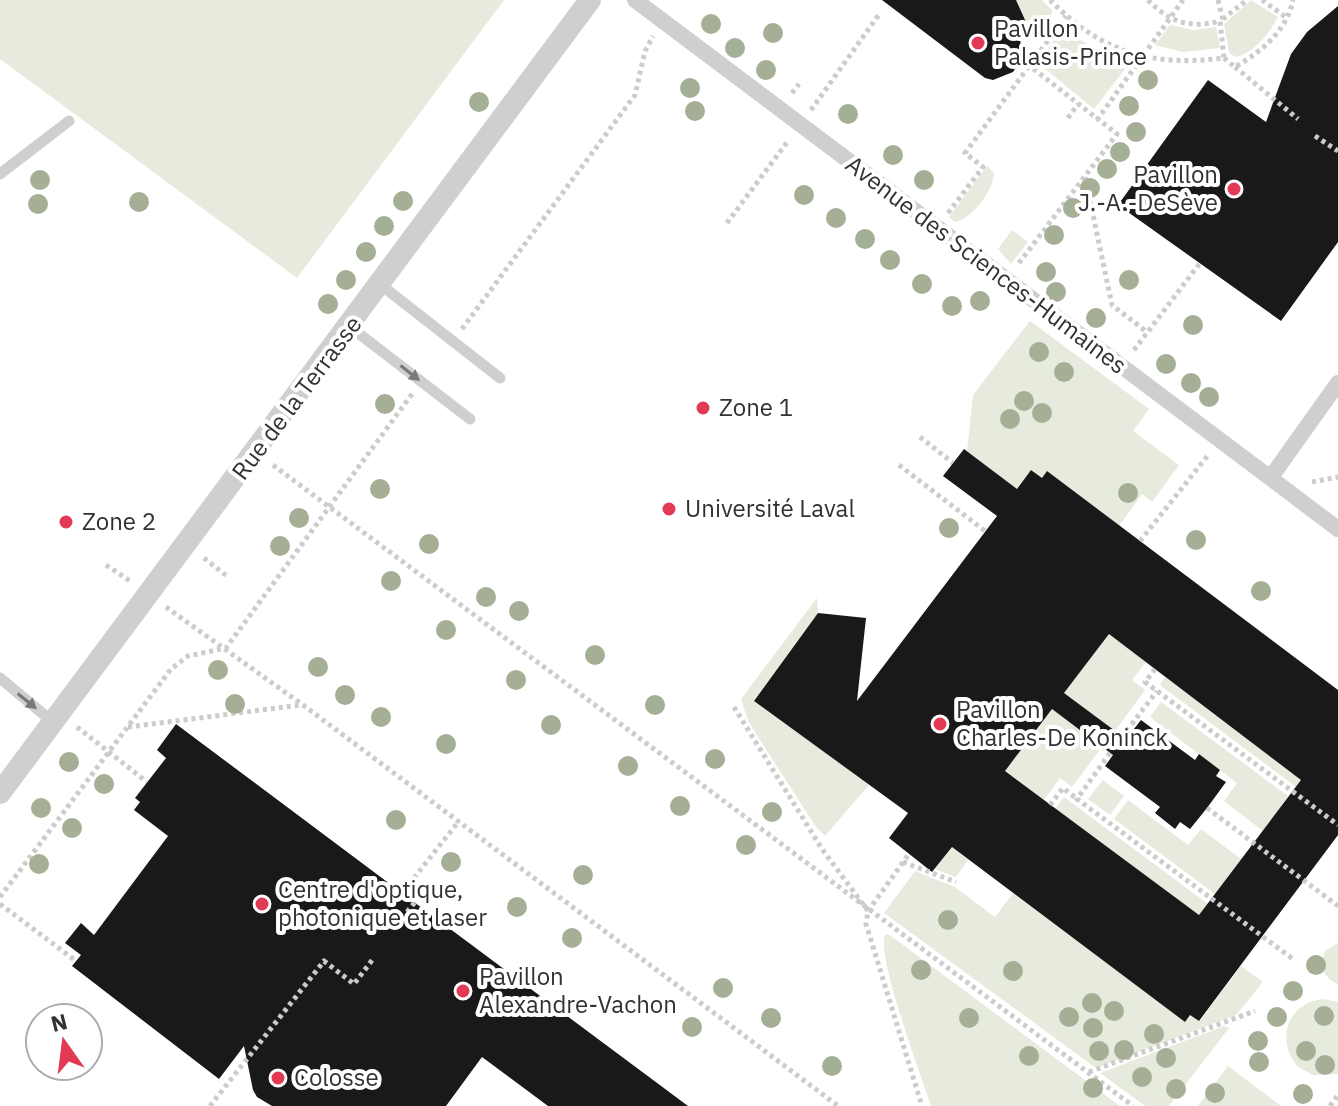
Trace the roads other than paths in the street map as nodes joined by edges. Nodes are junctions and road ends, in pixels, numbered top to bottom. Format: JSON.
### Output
{"nodes":[{"id":1,"x":590,"y":0,"type":"edge"},
{"id":2,"x":635,"y":0,"type":"edge"},
{"id":3,"x":69,"y":121,"type":"dead end"},
{"id":4,"x":0,"y":174,"type":"edge"},
{"id":5,"x":381,"y":285,"type":"junction"},
{"id":6,"x":349,"y":326,"type":"junction"},
{"id":7,"x":500,"y":378,"type":"dead end"},
{"id":8,"x":1338,"y":383,"type":"edge"},
{"id":9,"x":470,"y":419,"type":"dead end"},
{"id":10,"x":1271,"y":477,"type":"junction"},
{"id":11,"x":1338,"y":529,"type":"edge"},
{"id":12,"x":0,"y":678,"type":"edge"},
{"id":13,"x":57,"y":718,"type":"junction"},
{"id":14,"x":0,"y":793,"type":"edge"}],
"edges":[{"from":1,"to":5,"type":"street","name":"Rue de la Terrasse"},
{"from":2,"to":10,"type":"street","name":"Avenue des Sciences-Humaines"},
{"from":3,"to":4,"type":"lane"},
{"from":5,"to":6,"type":"street","name":"Rue de la Terrasse"},
{"from":5,"to":7,"type":"lane"},
{"from":6,"to":9,"type":"lane","one_way":true},
{"from":6,"to":13,"type":"street","name":"Rue de la Terrasse"},
{"from":8,"to":10,"type":"street"},
{"from":10,"to":11,"type":"street","name":"Avenue des Sciences-Humaines"},
{"from":12,"to":13,"type":"lane","one_way":true},
{"from":13,"to":14,"type":"street","name":"Rue de la Terrasse"}]}
